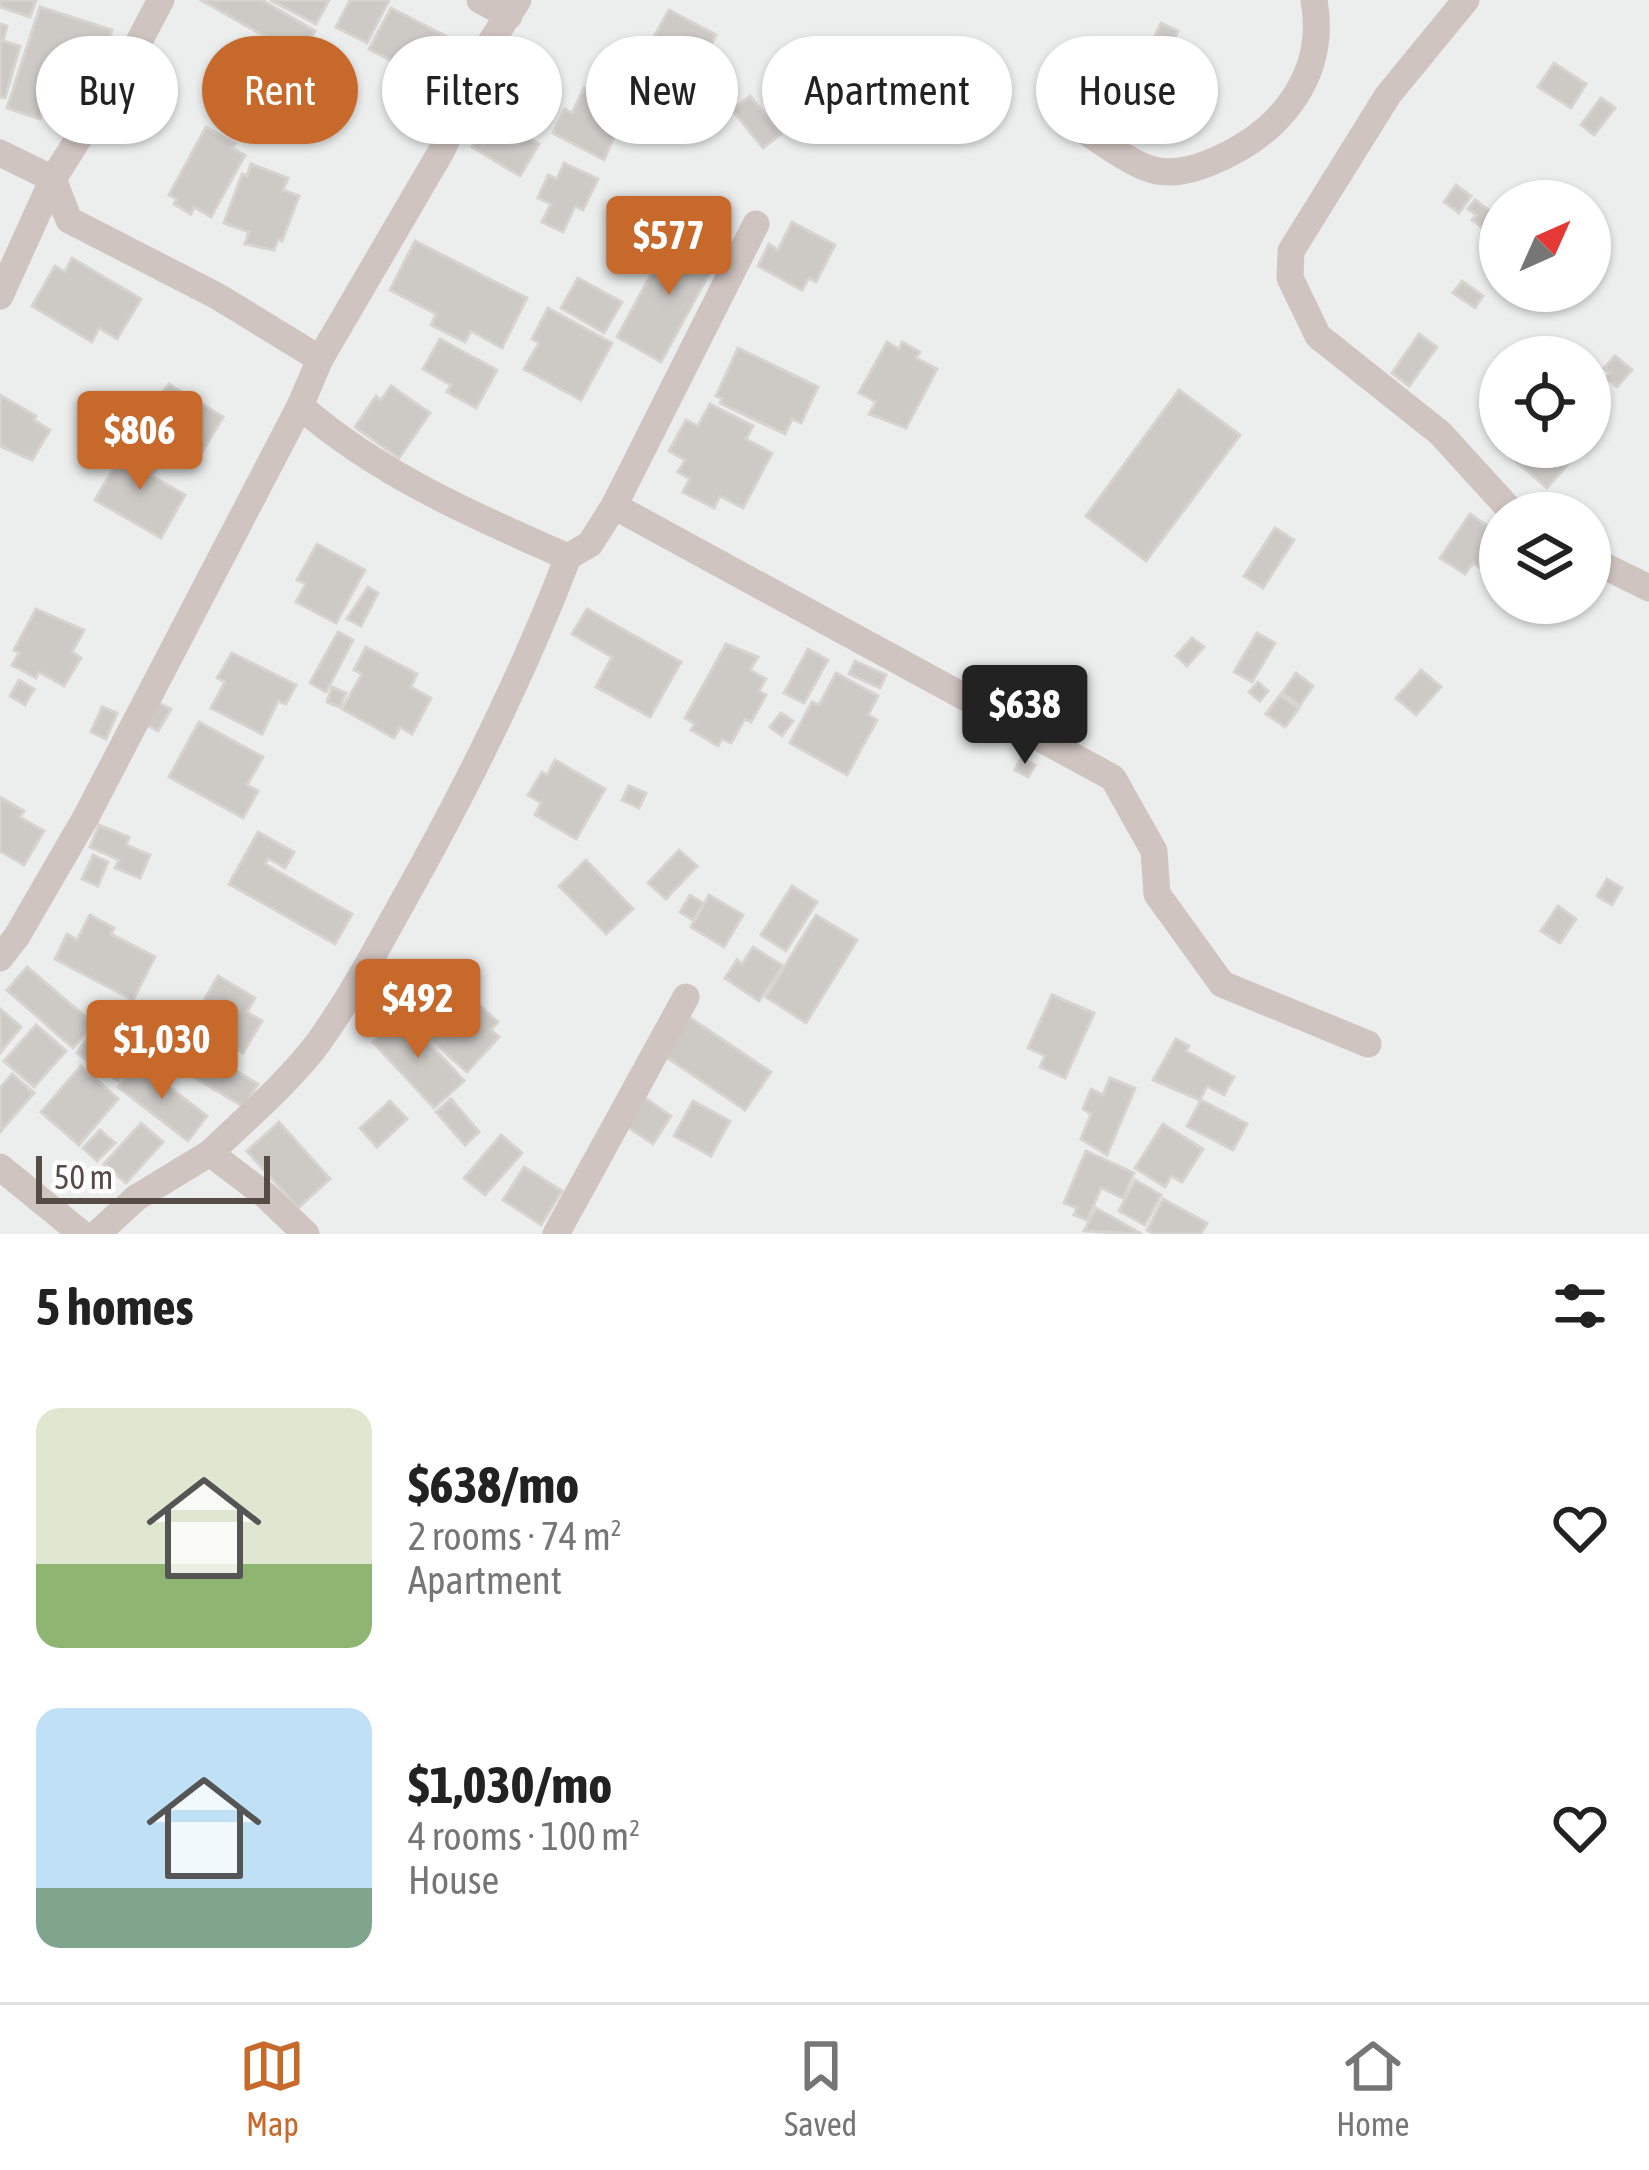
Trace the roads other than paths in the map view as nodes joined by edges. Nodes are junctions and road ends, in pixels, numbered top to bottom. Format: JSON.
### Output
{"nodes":[{"id":1,"x":160,"y":0,"type":"edge"},
{"id":2,"x":480,"y":0,"type":"edge"},
{"id":3,"x":1314,"y":0,"type":"edge"},
{"id":4,"x":1466,"y":0,"type":"edge"},
{"id":5,"x":513,"y":8,"type":"edge"},
{"id":6,"x":1106,"y":144,"type":"edge"},
{"id":7,"x":0,"y":153,"type":"edge"},
{"id":8,"x":53,"y":179,"type":"junction"},
{"id":9,"x":756,"y":224,"type":"dead end"},
{"id":10,"x":0,"y":296,"type":"edge"},
{"id":11,"x":320,"y":358,"type":"junction"},
{"id":12,"x":301,"y":406,"type":"junction"},
{"id":13,"x":1494,"y":492,"type":"edge"},
{"id":14,"x":614,"y":506,"type":"junction"},
{"id":15,"x":568,"y":557,"type":"junction"},
{"id":16,"x":1611,"y":569,"type":"edge"},
{"id":17,"x":1649,"y":588,"type":"edge"},
{"id":18,"x":0,"y":958,"type":"edge"},
{"id":19,"x":686,"y":997,"type":"dead end"},
{"id":20,"x":1367,"y":1044,"type":"dead end"},
{"id":21,"x":209,"y":1153,"type":"junction"},
{"id":22,"x":0,"y":1167,"type":"edge"},
{"id":23,"x":82,"y":1234,"type":"edge"},
{"id":24,"x":97,"y":1234,"type":"edge"},
{"id":25,"x":307,"y":1234,"type":"edge"},
{"id":26,"x":556,"y":1234,"type":"edge"}],
"edges":[{"from":1,"to":8,"type":"street"},
{"from":2,"to":5,"type":"street"},
{"from":3,"to":6,"type":"street"},
{"from":4,"to":13,"type":"street"},
{"from":5,"to":11,"type":"street"},
{"from":7,"to":8,"type":"street"},
{"from":8,"to":10,"type":"street"},
{"from":8,"to":11,"type":"street"},
{"from":9,"to":14,"type":"street"},
{"from":11,"to":12,"type":"street"},
{"from":12,"to":15,"type":"street"},
{"from":12,"to":18,"type":"street"},
{"from":14,"to":15,"type":"street"},
{"from":14,"to":20,"type":"street"},
{"from":15,"to":21,"type":"street"},
{"from":16,"to":17,"type":"street"},
{"from":19,"to":26,"type":"street"},
{"from":21,"to":24,"type":"street"},
{"from":21,"to":25,"type":"street"},
{"from":22,"to":23,"type":"street"}]}
